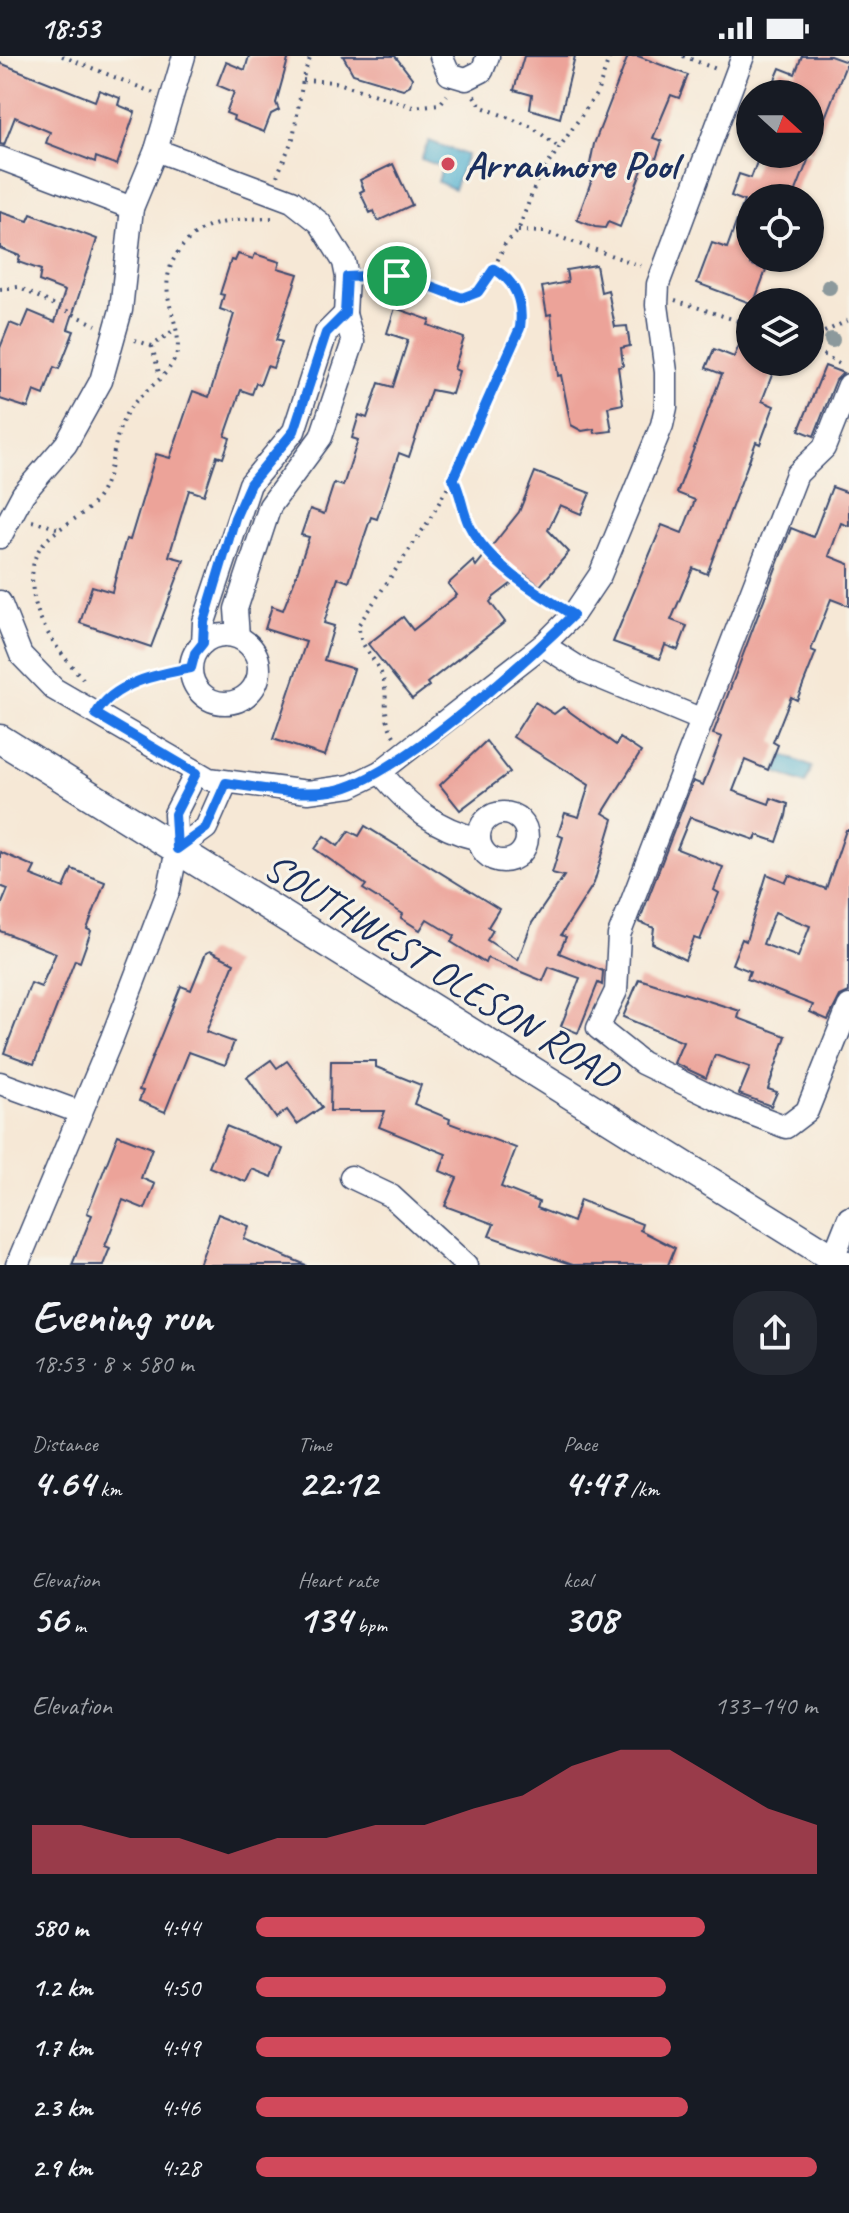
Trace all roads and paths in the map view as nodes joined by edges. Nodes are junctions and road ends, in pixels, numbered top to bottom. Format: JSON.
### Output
{"nodes":[{"id":1,"x":62,"y":56,"type":"edge"},
{"id":2,"x":184,"y":56,"type":"edge"},
{"id":3,"x":311,"y":56,"type":"edge"},
{"id":4,"x":441,"y":56,"type":"edge"},
{"id":5,"x":488,"y":56,"type":"edge"},
{"id":6,"x":610,"y":56,"type":"edge"},
{"id":7,"x":683,"y":56,"type":"edge"},
{"id":8,"x":740,"y":66,"type":"edge"},
{"id":9,"x":464,"y":78,"type":"junction"},
{"id":10,"x":303,"y":80,"type":"junction"},
{"id":11,"x":171,"y":100,"type":"junction"},
{"id":12,"x":560,"y":148,"type":"junction"},
{"id":13,"x":156,"y":150,"type":"junction"},
{"id":14,"x":0,"y":158,"type":"edge"},
{"id":15,"x":276,"y":177,"type":"dead end"},
{"id":16,"x":132,"y":208,"type":"junction"},
{"id":17,"x":282,"y":216,"type":"dead end"},
{"id":18,"x":518,"y":231,"type":"junction"},
{"id":19,"x":641,"y":266,"type":"dead end"},
{"id":20,"x":494,"y":269,"type":"junction"},
{"id":21,"x":347,"y":277,"type":"junction"},
{"id":22,"x":0,"y":289,"type":"edge"},
{"id":23,"x":673,"y":299,"type":"dead end"},
{"id":24,"x":345,"y":314,"type":"junction"},
{"id":25,"x":736,"y":320,"type":"edge"},
{"id":26,"x":848,"y":322,"type":"edge"},
{"id":27,"x":96,"y":325,"type":"dead end"},
{"id":28,"x":174,"y":330,"type":"junction"},
{"id":29,"x":824,"y":333,"type":"edge"},
{"id":30,"x":129,"y":338,"type":"dead end"},
{"id":31,"x":152,"y":346,"type":"junction"},
{"id":32,"x":824,"y":355,"type":"edge"},
{"id":33,"x":160,"y":377,"type":"junction"},
{"id":34,"x":847,"y":380,"type":"edge"},
{"id":35,"x":453,"y":478,"type":"junction"},
{"id":36,"x":13,"y":513,"type":"junction"},
{"id":37,"x":60,"y":529,"type":"junction"},
{"id":38,"x":0,"y":537,"type":"edge"},
{"id":39,"x":0,"y":602,"type":"edge"},
{"id":40,"x":573,"y":615,"type":"junction"},
{"id":41,"x":238,"y":637,"type":"junction"},
{"id":42,"x":203,"y":643,"type":"junction"},
{"id":43,"x":543,"y":645,"type":"junction"},
{"id":44,"x":191,"y":668,"type":"junction"},
{"id":45,"x":90,"y":688,"type":"dead end"},
{"id":46,"x":99,"y":703,"type":"junction"},
{"id":47,"x":700,"y":719,"type":"junction"},
{"id":48,"x":0,"y":739,"type":"edge"},
{"id":49,"x":410,"y":752,"type":"junction"},
{"id":50,"x":380,"y":772,"type":"junction"},
{"id":51,"x":196,"y":773,"type":"junction"},
{"id":52,"x":226,"y":783,"type":"junction"},
{"id":53,"x":479,"y":839,"type":"dead end"},
{"id":54,"x":177,"y":849,"type":"junction"},
{"id":55,"x":849,"y":1006,"type":"edge"},
{"id":56,"x":0,"y":1083,"type":"edge"},
{"id":57,"x":79,"y":1112,"type":"junction"},
{"id":58,"x":351,"y":1177,"type":"dead end"},
{"id":59,"x":849,"y":1218,"type":"edge"},
{"id":60,"x":836,"y":1263,"type":"edge"},
{"id":61,"x":17,"y":1265,"type":"edge"},
{"id":62,"x":466,"y":1265,"type":"edge"}],
"edges":[{"from":1,"to":11,"type":"path"},
{"from":2,"to":11,"type":"street"},
{"from":3,"to":10,"type":"path"},
{"from":4,"to":9,"type":"street"},
{"from":5,"to":9,"type":"street"},
{"from":6,"to":12,"type":"path"},
{"from":7,"to":8,"type":"path"},
{"from":8,"to":40,"type":"street"},
{"from":9,"to":10,"type":"path"},
{"from":9,"to":12,"type":"path"},
{"from":10,"to":15,"type":"path"},
{"from":11,"to":13,"type":"street"},
{"from":12,"to":18,"type":"path"},
{"from":13,"to":16,"type":"street"},
{"from":13,"to":21,"type":"street"},
{"from":14,"to":16,"type":"street"},
{"from":16,"to":36,"type":"street"},
{"from":17,"to":28,"type":"path"},
{"from":18,"to":19,"type":"path"},
{"from":18,"to":20,"type":"path"},
{"from":20,"to":21,"type":"path"},
{"from":20,"to":35,"type":"path"},
{"from":21,"to":24,"type":"street"},
{"from":22,"to":27,"type":"path"},
{"from":23,"to":25,"type":"path"},
{"from":24,"to":41,"type":"street"},
{"from":24,"to":42,"type":"street"},
{"from":26,"to":29,"type":"path"},
{"from":28,"to":31,"type":"path"},
{"from":28,"to":33,"type":"path"},
{"from":30,"to":31,"type":"path"},
{"from":31,"to":33,"type":"path"},
{"from":32,"to":34,"type":"path"},
{"from":33,"to":37,"type":"path"},
{"from":34,"to":47,"type":"street"},
{"from":35,"to":40,"type":"path"},
{"from":35,"to":49,"type":"path"},
{"from":36,"to":37,"type":"path"},
{"from":36,"to":38,"type":"street"},
{"from":37,"to":45,"type":"path"},
{"from":39,"to":46,"type":"street"},
{"from":40,"to":43,"type":"street"},
{"from":41,"to":42,"type":"street"},
{"from":41,"to":44,"type":"street"},
{"from":42,"to":44,"type":"street"},
{"from":43,"to":47,"type":"street"},
{"from":43,"to":49,"type":"street"},
{"from":44,"to":46,"type":"path"},
{"from":46,"to":51,"type":"street"},
{"from":47,"to":55,"type":"street"},
{"from":48,"to":54,"type":"main road","name":"SOUTHWEST OLESON ROAD"},
{"from":49,"to":50,"type":"street"},
{"from":50,"to":52,"type":"street"},
{"from":50,"to":53,"type":"street"},
{"from":51,"to":52,"type":"street"},
{"from":51,"to":54,"type":"street"},
{"from":52,"to":54,"type":"street"},
{"from":54,"to":57,"type":"street"},
{"from":54,"to":60,"type":"main road","name":"SOUTHWEST OLESON ROAD"},
{"from":56,"to":57,"type":"street"},
{"from":57,"to":61,"type":"street"},
{"from":58,"to":62,"type":"street"},
{"from":59,"to":60,"type":"street"}]}
